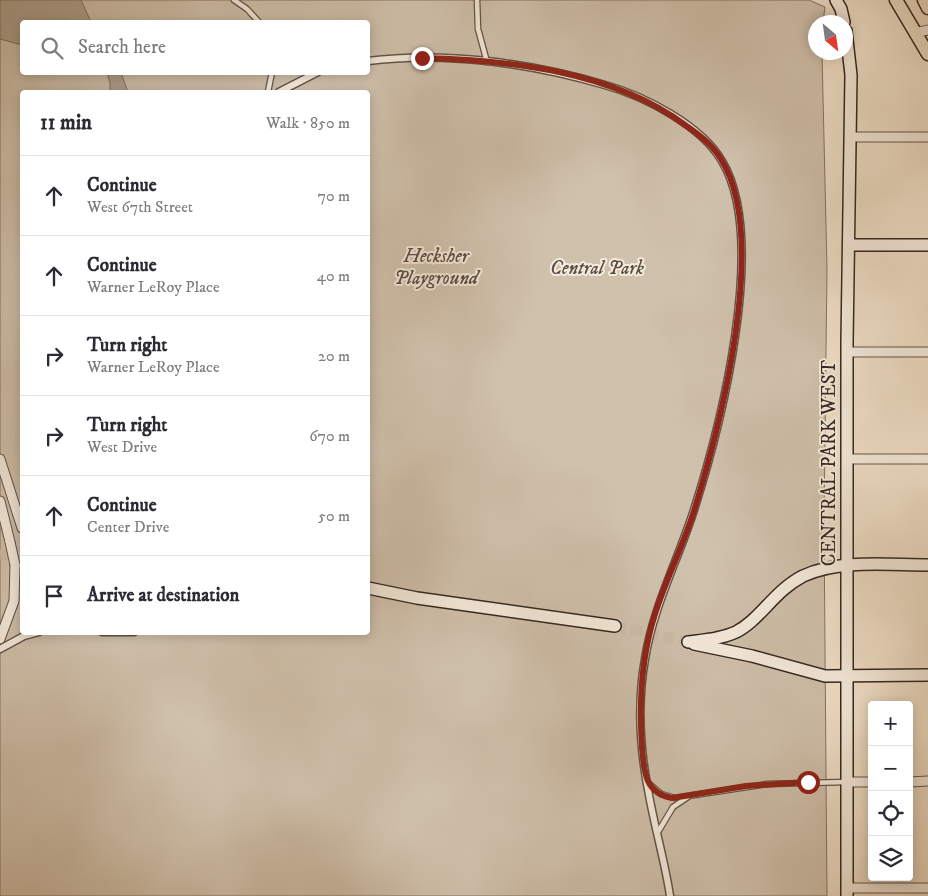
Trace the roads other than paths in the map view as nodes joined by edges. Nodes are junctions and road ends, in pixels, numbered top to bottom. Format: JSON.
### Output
{"nodes":[{"id":1,"x":234,"y":0,"type":"edge"},
{"id":2,"x":476,"y":0,"type":"edge"},
{"id":3,"x":836,"y":0,"type":"edge"},
{"id":4,"x":896,"y":0,"type":"edge"},
{"id":5,"x":924,"y":0,"type":"edge"},
{"id":6,"x":928,"y":8,"type":"edge"},
{"id":7,"x":842,"y":15,"type":"edge"},
{"id":8,"x":257,"y":20,"type":"edge"},
{"id":9,"x":922,"y":31,"type":"edge"},
{"id":10,"x":928,"y":54,"type":"edge"},
{"id":11,"x":849,"y":60,"type":"edge"},
{"id":12,"x":370,"y":61,"type":"edge"},
{"id":13,"x":488,"y":62,"type":"junction"},
{"id":14,"x":271,"y":75,"type":"edge"},
{"id":15,"x":312,"y":75,"type":"edge"},
{"id":16,"x":268,"y":90,"type":"edge"},
{"id":17,"x":283,"y":90,"type":"edge"},
{"id":18,"x":851,"y":137,"type":"junction"},
{"id":19,"x":928,"y":137,"type":"edge"},
{"id":20,"x":928,"y":244,"type":"edge"},
{"id":21,"x":849,"y":245,"type":"junction"},
{"id":22,"x":847,"y":352,"type":"junction"},
{"id":23,"x":928,"y":352,"type":"edge"},
{"id":24,"x":0,"y":459,"type":"edge"},
{"id":25,"x":847,"y":459,"type":"junction"},
{"id":26,"x":928,"y":459,"type":"edge"},
{"id":27,"x":0,"y":501,"type":"edge"},
{"id":28,"x":20,"y":522,"type":"edge"},
{"id":29,"x":928,"y":565,"type":"edge"},
{"id":30,"x":847,"y":566,"type":"junction"},
{"id":31,"x":370,"y":588,"type":"edge"},
{"id":32,"x":615,"y":626,"type":"tunnel mouth"},
{"id":33,"x":31,"y":635,"type":"edge"},
{"id":34,"x":0,"y":639,"type":"edge"},
{"id":35,"x":0,"y":648,"type":"edge"},
{"id":36,"x":928,"y":675,"type":"edge"},
{"id":37,"x":847,"y":676,"type":"junction"},
{"id":38,"x":646,"y":781,"type":"junction"},
{"id":39,"x":928,"y":781,"type":"edge"},
{"id":40,"x":847,"y":782,"type":"junction"},
{"id":41,"x":868,"y":782,"type":"edge"},
{"id":42,"x":913,"y":782,"type":"edge"},
{"id":43,"x":689,"y":796,"type":"junction"},
{"id":44,"x":658,"y":832,"type":"junction"},
{"id":45,"x":928,"y":888,"type":"edge"},
{"id":46,"x":847,"y":892,"type":"edge"},
{"id":47,"x":670,"y":896,"type":"edge"}],
"edges":[{"from":1,"to":8,"type":"lane"},
{"from":2,"to":13,"type":"lane"},
{"from":3,"to":7,"type":"main road"},
{"from":4,"to":9,"type":"main road"},
{"from":5,"to":6,"type":"main road"},
{"from":9,"to":10,"type":"main road"},
{"from":11,"to":18,"type":"main road","name":"CENTRAL PARK WEST"},
{"from":12,"to":13,"type":"street"},
{"from":13,"to":38,"type":"street"},
{"from":14,"to":16,"type":"lane"},
{"from":15,"to":17,"type":"street"},
{"from":18,"to":19,"type":"street"},
{"from":18,"to":21,"type":"main road","name":"CENTRAL PARK WEST"},
{"from":20,"to":21,"type":"main road"},
{"from":21,"to":22,"type":"main road","name":"CENTRAL PARK WEST"},
{"from":22,"to":23,"type":"street"},
{"from":22,"to":25,"type":"main road","name":"CENTRAL PARK WEST"},
{"from":24,"to":28,"type":"street"},
{"from":25,"to":26,"type":"street"},
{"from":25,"to":30,"type":"main road","name":"CENTRAL PARK WEST"},
{"from":27,"to":34,"type":"street","bridge":true},
{"from":29,"to":30,"type":"main road"},
{"from":30,"to":37,"type":"main road","name":"CENTRAL PARK WEST"},
{"from":30,"to":37,"type":"main road"},
{"from":31,"to":32,"type":"main road"},
{"from":33,"to":35,"type":"street"},
{"from":36,"to":37,"type":"main road"},
{"from":37,"to":40,"type":"main road","name":"CENTRAL PARK WEST"},
{"from":38,"to":43,"type":"lane"},
{"from":38,"to":44,"type":"street"},
{"from":39,"to":42,"type":"street"},
{"from":40,"to":41,"type":"street"},
{"from":40,"to":43,"type":"lane"},
{"from":40,"to":46,"type":"main road","name":"CENTRAL PARK WEST"},
{"from":43,"to":44,"type":"lane"},
{"from":44,"to":47,"type":"street"},
{"from":45,"to":46,"type":"street"}]}
